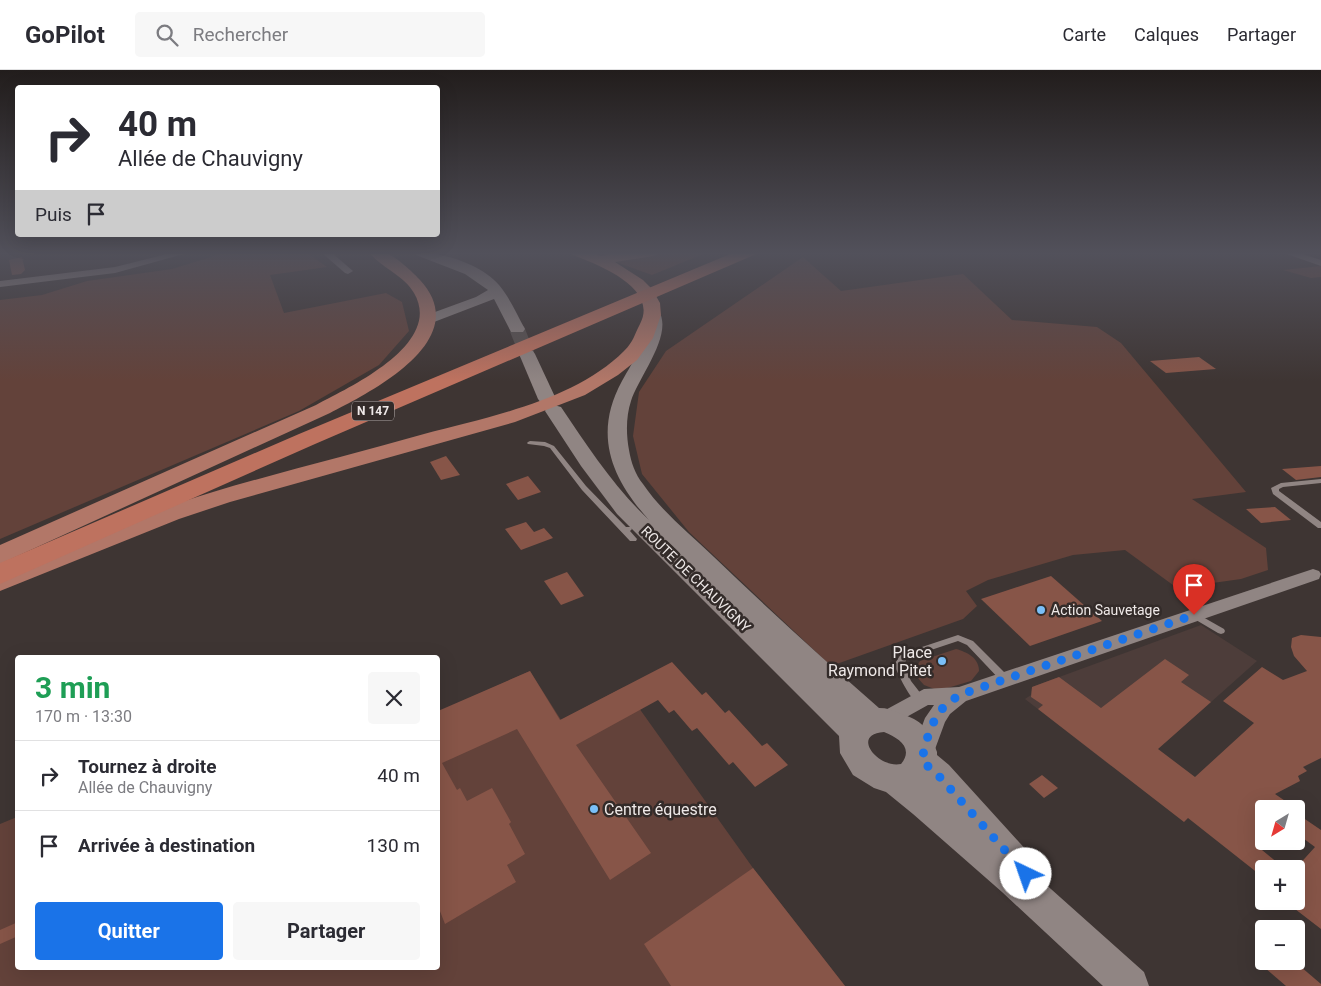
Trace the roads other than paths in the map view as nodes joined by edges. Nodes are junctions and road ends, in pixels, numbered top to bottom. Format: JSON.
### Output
{"nodes":[{"id":1,"x":422,"y":295,"type":"edge"},
{"id":2,"x":491,"y":295,"type":"edge"},
{"id":3,"x":498,"y":295,"type":"edge"},
{"id":4,"x":621,"y":295,"type":"edge"},
{"id":5,"x":646,"y":295,"type":"edge"},
{"id":6,"x":648,"y":295,"type":"edge"},
{"id":7,"x":653,"y":313,"type":"junction"},
{"id":8,"x":429,"y":319,"type":"junction"},
{"id":9,"x":517,"y":329,"type":"tunnel mouth"},
{"id":10,"x":527,"y":354,"type":"tunnel mouth"},
{"id":11,"x":530,"y":443,"type":"dead end"},
{"id":12,"x":1321,"y":481,"type":"edge"},
{"id":13,"x":643,"y":526,"type":"junction"},
{"id":14,"x":1321,"y":526,"type":"edge"},
{"id":15,"x":0,"y":556,"type":"edge"},
{"id":16,"x":1317,"y":573,"type":"edge"},
{"id":17,"x":0,"y":574,"type":"edge"},
{"id":18,"x":0,"y":582,"type":"edge"},
{"id":19,"x":1194,"y":615,"type":"junction"},
{"id":20,"x":1221,"y":631,"type":"dead end"},
{"id":21,"x":1005,"y":679,"type":"junction"},
{"id":22,"x":959,"y":695,"type":"junction"},
{"id":23,"x":920,"y":699,"type":"junction"},
{"id":24,"x":871,"y":725,"type":"junction"},
{"id":25,"x":922,"y":757,"type":"junction"},
{"id":26,"x":894,"y":778,"type":"junction"},
{"id":27,"x":1100,"y":956,"type":"junction"},
{"id":28,"x":1130,"y":986,"type":"edge"}],
"edges":[{"from":1,"to":8,"type":"main road"},
{"from":2,"to":8,"type":"main road"},
{"from":3,"to":9,"type":"main road"},
{"from":4,"to":15,"type":"highway","number":"N 147"},
{"from":5,"to":7,"type":"main road"},
{"from":6,"to":17,"type":"highway","number":"N 147"},
{"from":7,"to":13,"type":"main road","name":"ROUTE DE CHAUVIGNY"},
{"from":7,"to":18,"type":"main road"},
{"from":8,"to":15,"type":"main road"},
{"from":10,"to":13,"type":"main road","name":"ROUTE DE CHAUVIGNY"},
{"from":11,"to":13,"type":"lane"},
{"from":12,"to":14,"type":"lane"},
{"from":13,"to":24,"type":"main road","name":"ROUTE DE CHAUVIGNY"},
{"from":16,"to":19,"type":"street"},
{"from":19,"to":20,"type":"lane"},
{"from":19,"to":21,"type":"street"},
{"from":21,"to":22,"type":"street"},
{"from":21,"to":23,"type":"lane"},
{"from":22,"to":23,"type":"street"},
{"from":22,"to":25,"type":"street"},
{"from":23,"to":24,"type":"street"},
{"from":24,"to":25,"type":"main road"},
{"from":24,"to":26,"type":"main road"},
{"from":25,"to":26,"type":"main road"},
{"from":25,"to":27,"type":"main road"},
{"from":26,"to":27,"type":"main road"},
{"from":27,"to":28,"type":"main road"}]}
